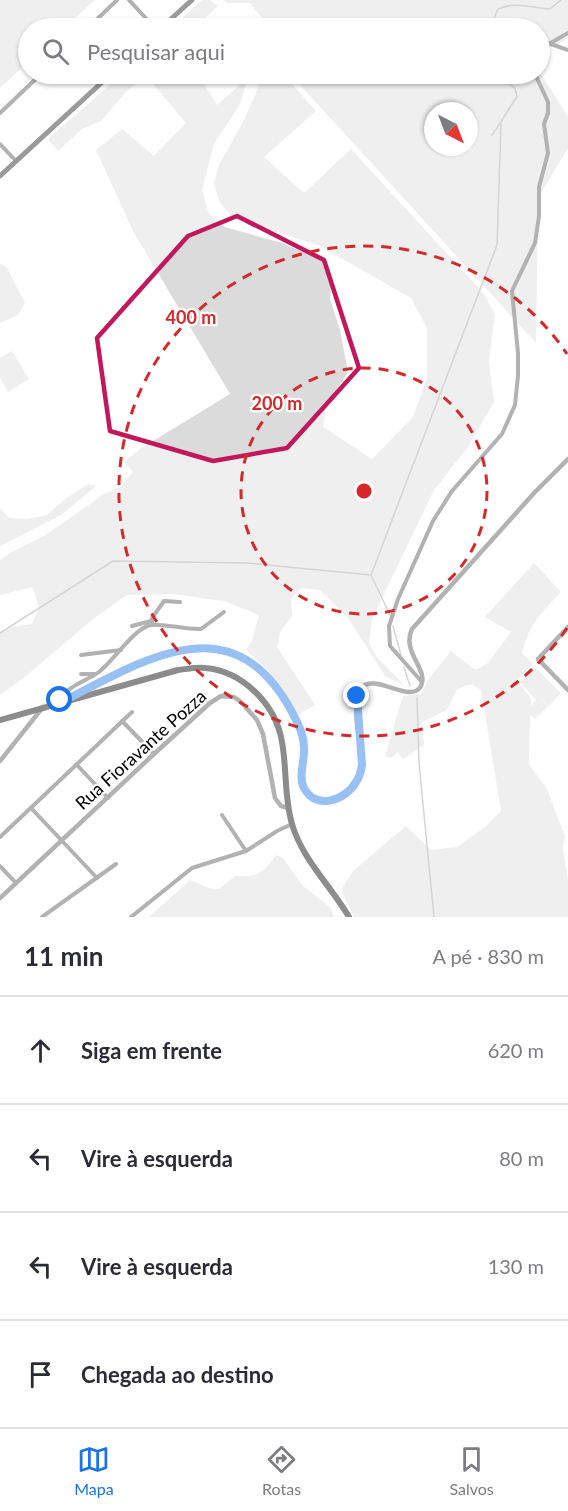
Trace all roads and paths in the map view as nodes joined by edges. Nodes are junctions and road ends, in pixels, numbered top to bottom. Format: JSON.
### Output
{"nodes":[{"id":1,"x":117,"y":0,"type":"edge"},
{"id":2,"x":129,"y":0,"type":"edge"},
{"id":3,"x":192,"y":0,"type":"edge"},
{"id":4,"x":98,"y":18,"type":"edge"},
{"id":5,"x":146,"y":18,"type":"edge"},
{"id":6,"x":172,"y":18,"type":"edge"},
{"id":7,"x":568,"y":33,"type":"edge"},
{"id":8,"x":550,"y":42,"type":"edge"},
{"id":9,"x":550,"y":44,"type":"edge"},
{"id":10,"x":568,"y":50,"type":"edge"},
{"id":11,"x":30,"y":84,"type":"edge"},
{"id":12,"x":100,"y":84,"type":"edge"},
{"id":13,"x":540,"y":84,"type":"edge"},
{"id":14,"x":0,"y":113,"type":"edge"},
{"id":15,"x":0,"y":144,"type":"edge"},
{"id":16,"x":16,"y":161,"type":"junction"},
{"id":17,"x":0,"y":176,"type":"edge"},
{"id":18,"x":568,"y":459,"type":"edge"},
{"id":19,"x":180,"y":603,"type":"dead end"},
{"id":20,"x":224,"y":612,"type":"dead end"},
{"id":21,"x":152,"y":623,"type":"junction"},
{"id":22,"x":132,"y":626,"type":"dead end"},
{"id":23,"x":568,"y":627,"type":"edge"},
{"id":24,"x":121,"y":650,"type":"junction"},
{"id":25,"x":81,"y":655,"type":"dead end"},
{"id":26,"x":81,"y":674,"type":"dead end"},
{"id":27,"x":96,"y":675,"type":"junction"},
{"id":28,"x":422,"y":682,"type":"junction"},
{"id":29,"x":568,"y":690,"type":"edge"},
{"id":30,"x":60,"y":703,"type":"junction"},
{"id":31,"x":44,"y":707,"type":"junction"},
{"id":32,"x":132,"y":712,"type":"dead end"},
{"id":33,"x":0,"y":720,"type":"edge"},
{"id":34,"x":122,"y":721,"type":"junction"},
{"id":35,"x":154,"y":754,"type":"junction"},
{"id":36,"x":0,"y":761,"type":"edge"},
{"id":37,"x":77,"y":765,"type":"junction"},
{"id":38,"x":108,"y":798,"type":"junction"},
{"id":39,"x":32,"y":807,"type":"junction"},
{"id":40,"x":288,"y":808,"type":"junction"},
{"id":41,"x":222,"y":814,"type":"dead end"},
{"id":42,"x":292,"y":824,"type":"junction"},
{"id":43,"x":0,"y":837,"type":"edge"},
{"id":44,"x":62,"y":840,"type":"junction"},
{"id":45,"x":246,"y":851,"type":"junction"},
{"id":46,"x":116,"y":864,"type":"dead end"},
{"id":47,"x":0,"y":866,"type":"edge"},
{"id":48,"x":97,"y":878,"type":"junction"},
{"id":49,"x":16,"y":883,"type":"junction"},
{"id":50,"x":0,"y":898,"type":"edge"},
{"id":51,"x":42,"y":917,"type":"edge"},
{"id":52,"x":131,"y":917,"type":"edge"},
{"id":53,"x":349,"y":917,"type":"edge"}],
"edges":[{"from":1,"to":4,"type":"street"},
{"from":2,"to":5,"type":"street"},
{"from":3,"to":6,"type":"main road"},
{"from":7,"to":8,"type":"street"},
{"from":9,"to":10,"type":"street"},
{"from":11,"to":14,"type":"street"},
{"from":12,"to":16,"type":"main road"},
{"from":13,"to":28,"type":"street"},
{"from":15,"to":16,"type":"street"},
{"from":16,"to":17,"type":"main road"},
{"from":18,"to":28,"type":"street"},
{"from":19,"to":21,"type":"street"},
{"from":20,"to":21,"type":"street"},
{"from":21,"to":22,"type":"street"},
{"from":21,"to":24,"type":"street"},
{"from":23,"to":29,"type":"street"},
{"from":24,"to":25,"type":"street"},
{"from":24,"to":27,"type":"street"},
{"from":26,"to":27,"type":"street"},
{"from":27,"to":30,"type":"street"},
{"from":28,"to":30,"type":"street"},
{"from":30,"to":31,"type":"highway"},
{"from":30,"to":40,"type":"highway"},
{"from":31,"to":33,"type":"highway"},
{"from":31,"to":36,"type":"street"},
{"from":32,"to":34,"type":"street"},
{"from":34,"to":35,"type":"street"},
{"from":34,"to":37,"type":"street"},
{"from":35,"to":38,"type":"street","name":"Rua Fioravante Pozza"},
{"from":35,"to":40,"type":"street","name":"Rua Fioravante Pozza"},
{"from":37,"to":38,"type":"street"},
{"from":37,"to":39,"type":"street"},
{"from":38,"to":44,"type":"street","name":"Rua Fioravante Pozza"},
{"from":39,"to":43,"type":"street"},
{"from":39,"to":44,"type":"street"},
{"from":40,"to":42,"type":"highway"},
{"from":41,"to":45,"type":"street"},
{"from":42,"to":45,"type":"street"},
{"from":42,"to":53,"type":"highway"},
{"from":44,"to":48,"type":"street"},
{"from":44,"to":49,"type":"street","name":"Rua Fioravante Pozza"},
{"from":45,"to":52,"type":"street"},
{"from":46,"to":48,"type":"street"},
{"from":47,"to":49,"type":"street"},
{"from":48,"to":51,"type":"street"},
{"from":49,"to":50,"type":"street","name":"Rua Fioravante Pozza"}]}
